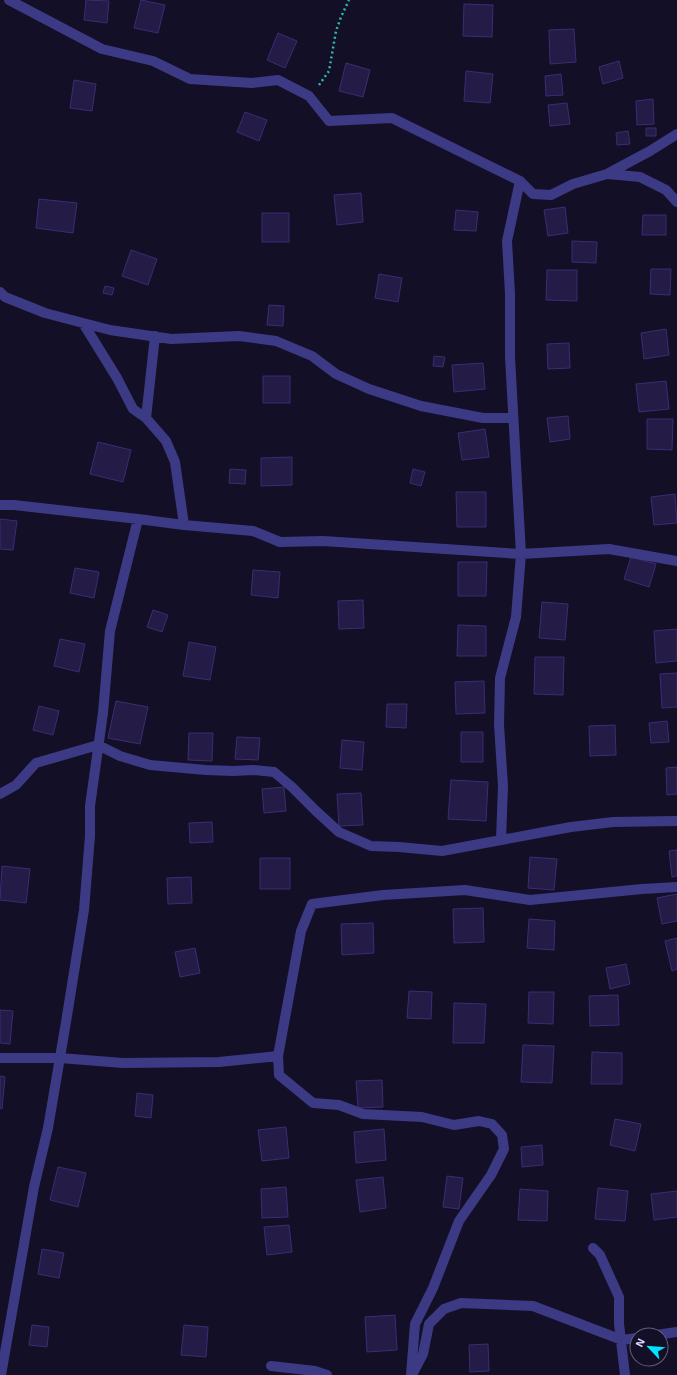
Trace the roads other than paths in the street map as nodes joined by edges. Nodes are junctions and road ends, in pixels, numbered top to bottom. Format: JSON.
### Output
{"nodes":[{"id":1,"x":10,"y":0,"type":"edge"},
{"id":2,"x":677,"y":134,"type":"edge"},
{"id":3,"x":607,"y":174,"type":"junction"},
{"id":4,"x":520,"y":181,"type":"junction"},
{"id":5,"x":677,"y":202,"type":"edge"},
{"id":6,"x":0,"y":292,"type":"edge"},
{"id":7,"x":83,"y":323,"type":"junction"},
{"id":8,"x":155,"y":336,"type":"junction"},
{"id":9,"x":146,"y":418,"type":"junction"},
{"id":10,"x":513,"y":418,"type":"junction"},
{"id":11,"x":0,"y":505,"type":"edge"},
{"id":12,"x":138,"y":519,"type":"junction"},
{"id":13,"x":184,"y":525,"type":"junction"},
{"id":14,"x":520,"y":554,"type":"junction"},
{"id":15,"x":677,"y":561,"type":"edge"},
{"id":16,"x":98,"y":745,"type":"junction"},
{"id":17,"x":0,"y":794,"type":"edge"},
{"id":18,"x":677,"y":821,"type":"edge"},
{"id":19,"x":501,"y":840,"type":"junction"},
{"id":20,"x":677,"y":887,"type":"edge"},
{"id":21,"x":278,"y":1056,"type":"junction"},
{"id":22,"x":0,"y":1058,"type":"edge"},
{"id":23,"x":60,"y":1058,"type":"junction"},
{"id":24,"x":593,"y":1248,"type":"dead end"},
{"id":25,"x":629,"y":1339,"type":"edge"},
{"id":26,"x":622,"y":1340,"type":"junction"},
{"id":27,"x":271,"y":1366,"type":"dead end"},
{"id":28,"x":1,"y":1375,"type":"edge"},
{"id":29,"x":327,"y":1375,"type":"edge"},
{"id":30,"x":411,"y":1375,"type":"edge"},
{"id":31,"x":625,"y":1375,"type":"edge"}],
"edges":[{"from":1,"to":4,"type":"street"},
{"from":2,"to":3,"type":"street"},
{"from":3,"to":4,"type":"street"},
{"from":3,"to":5,"type":"street"},
{"from":4,"to":10,"type":"street"},
{"from":6,"to":7,"type":"street"},
{"from":7,"to":8,"type":"street"},
{"from":7,"to":9,"type":"street"},
{"from":8,"to":9,"type":"street"},
{"from":8,"to":10,"type":"street"},
{"from":9,"to":13,"type":"street"},
{"from":10,"to":14,"type":"street"},
{"from":11,"to":12,"type":"street"},
{"from":12,"to":13,"type":"street"},
{"from":12,"to":16,"type":"street"},
{"from":13,"to":14,"type":"street"},
{"from":14,"to":15,"type":"street"},
{"from":14,"to":19,"type":"street"},
{"from":16,"to":17,"type":"street"},
{"from":16,"to":19,"type":"street"},
{"from":16,"to":23,"type":"street"},
{"from":18,"to":19,"type":"street"},
{"from":20,"to":21,"type":"street"},
{"from":21,"to":23,"type":"street"},
{"from":21,"to":30,"type":"street"},
{"from":22,"to":23,"type":"street"},
{"from":23,"to":28,"type":"street"},
{"from":24,"to":26,"type":"street"},
{"from":25,"to":26,"type":"street"},
{"from":26,"to":30,"type":"street"},
{"from":26,"to":31,"type":"street"},
{"from":27,"to":29,"type":"street"}]}
